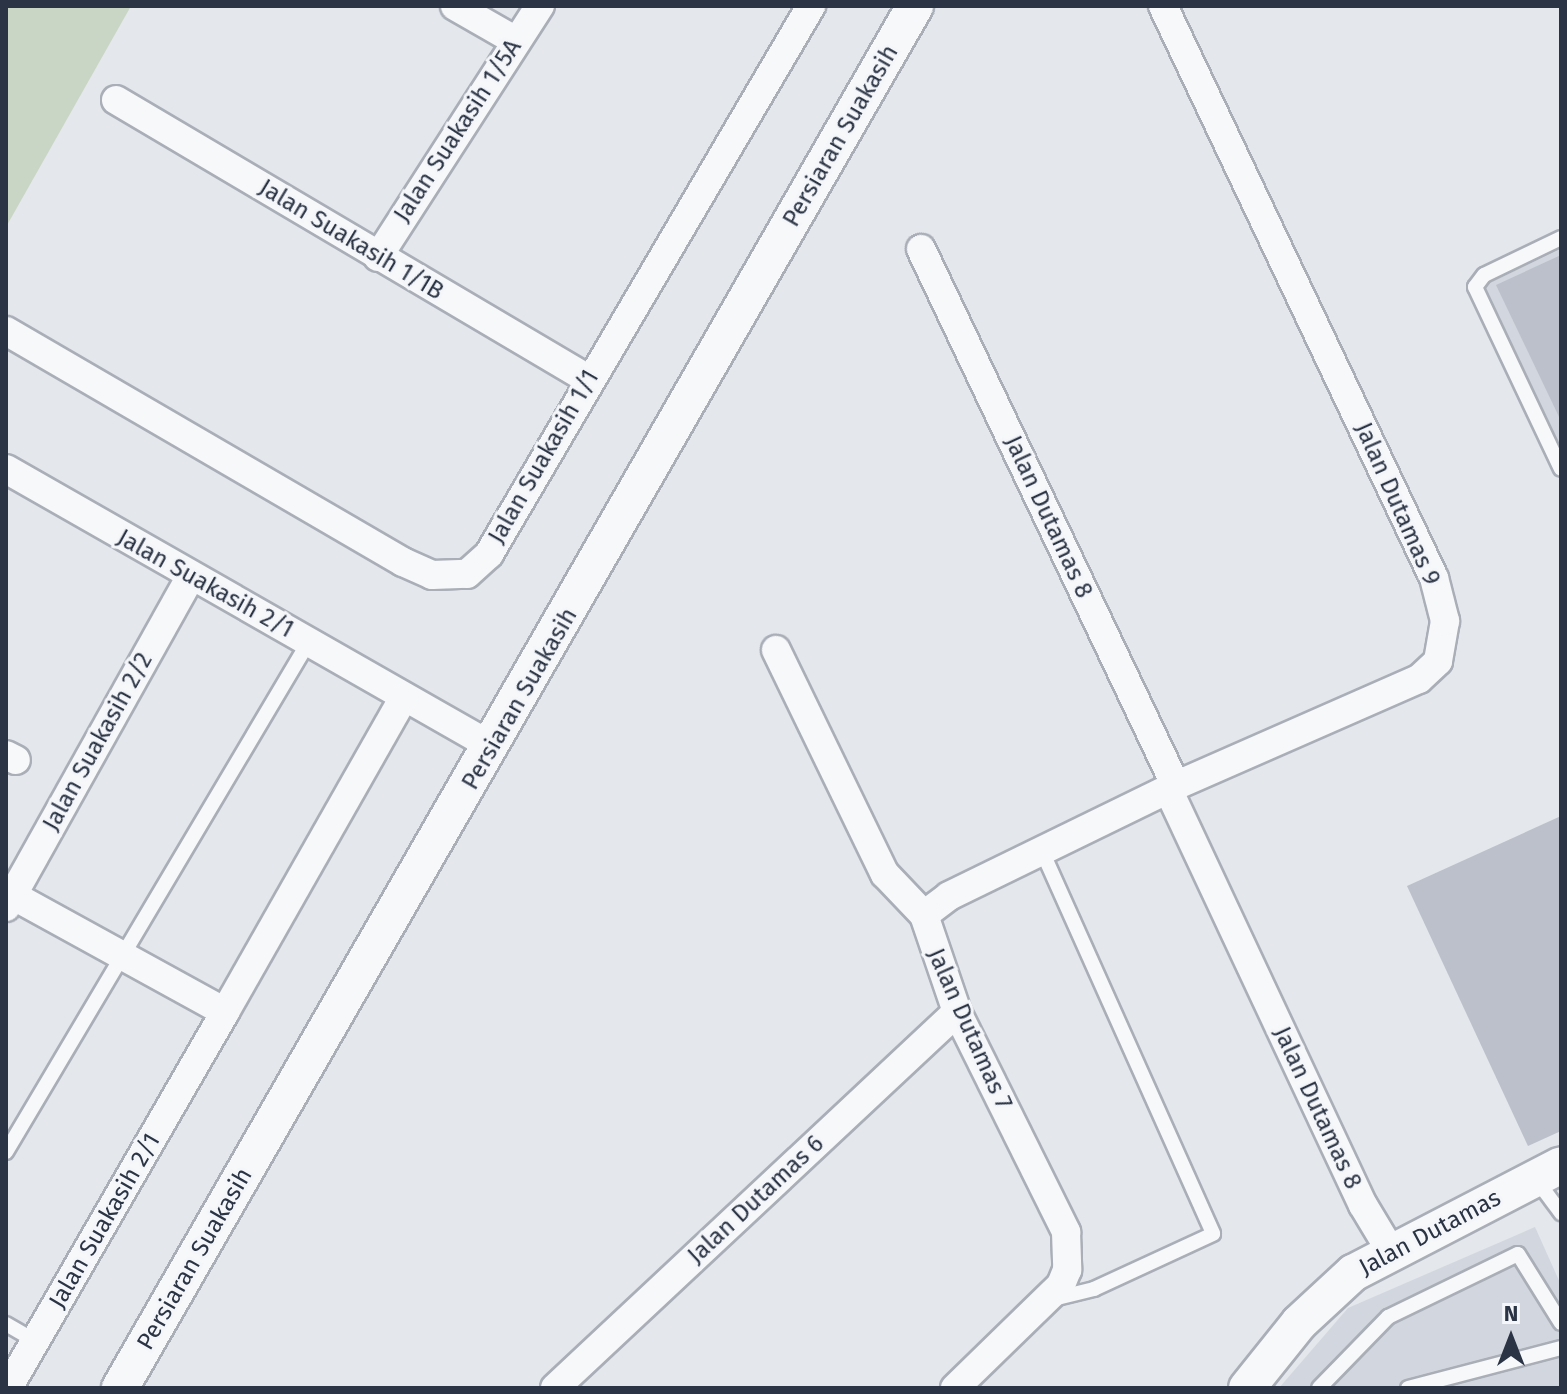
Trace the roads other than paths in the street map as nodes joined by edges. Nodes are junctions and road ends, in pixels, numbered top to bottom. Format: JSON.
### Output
{"nodes":[{"id":1,"x":455,"y":6,"type":"edge"},
{"id":2,"x":540,"y":6,"type":"edge"},
{"id":3,"x":811,"y":6,"type":"edge"},
{"id":4,"x":915,"y":6,"type":"edge"},
{"id":5,"x":1163,"y":6,"type":"edge"},
{"id":6,"x":516,"y":41,"type":"junction"},
{"id":7,"x":116,"y":100,"type":"dead end"},
{"id":8,"x":1561,"y":238,"type":"edge"},
{"id":9,"x":921,"y":249,"type":"dead end"},
{"id":10,"x":378,"y":257,"type":"junction"},
{"id":11,"x":6,"y":331,"type":"edge"},
{"id":12,"x":588,"y":379,"type":"junction"},
{"id":13,"x":6,"y":469,"type":"edge"},
{"id":14,"x":1561,"y":469,"type":"edge"},
{"id":15,"x":190,"y":578,"type":"junction"},
{"id":16,"x":308,"y":643,"type":"junction"},
{"id":17,"x":776,"y":650,"type":"dead end"},
{"id":18,"x":404,"y":697,"type":"junction"},
{"id":19,"x":493,"y":747,"type":"junction"},
{"id":20,"x":1172,"y":787,"type":"junction"},
{"id":21,"x":1042,"y":851,"type":"junction"},
{"id":22,"x":9,"y":901,"type":"edge"},
{"id":23,"x":924,"y":915,"type":"junction"},
{"id":24,"x":121,"y":954,"type":"junction"},
{"id":25,"x":225,"y":1012,"type":"junction"},
{"id":26,"x":957,"y":1012,"type":"junction"},
{"id":27,"x":6,"y":1152,"type":"edge"},
{"id":28,"x":1548,"y":1172,"type":"edge"},
{"id":29,"x":1561,"y":1213,"type":"edge"},
{"id":30,"x":1390,"y":1250,"type":"junction"},
{"id":31,"x":1045,"y":1301,"type":"junction"},
{"id":32,"x":1561,"y":1323,"type":"edge"},
{"id":33,"x":6,"y":1324,"type":"edge"},
{"id":34,"x":35,"y":1341,"type":"junction"},
{"id":35,"x":1561,"y":1348,"type":"edge"},
{"id":36,"x":8,"y":1388,"type":"edge"},
{"id":37,"x":120,"y":1388,"type":"edge"},
{"id":38,"x":555,"y":1388,"type":"edge"},
{"id":39,"x":955,"y":1388,"type":"edge"},
{"id":40,"x":1247,"y":1388,"type":"edge"},
{"id":41,"x":1319,"y":1388,"type":"edge"},
{"id":42,"x":1408,"y":1388,"type":"edge"}],
"edges":[{"from":1,"to":6,"type":"street"},
{"from":2,"to":6,"type":"street","name":"Jalan Suakasih 1/5A"},
{"from":3,"to":12,"type":"street","name":"Jalan Suakasih 1/1"},
{"from":4,"to":19,"type":"street","name":"Persiaran Suakasih"},
{"from":5,"to":20,"type":"street","name":"Jalan Dutamas 9"},
{"from":6,"to":10,"type":"street","name":"Jalan Suakasih 1/5A"},
{"from":7,"to":10,"type":"street","name":"Jalan Suakasih 1/1B"},
{"from":8,"to":14,"type":"lane"},
{"from":9,"to":20,"type":"street","name":"Jalan Dutamas 8"},
{"from":10,"to":12,"type":"street","name":"Jalan Suakasih 1/1B"},
{"from":11,"to":12,"type":"street","name":"Jalan Suakasih 1/1"},
{"from":13,"to":15,"type":"street","name":"Jalan Suakasih 2/1"},
{"from":15,"to":16,"type":"street","name":"Jalan Suakasih 2/1"},
{"from":15,"to":22,"type":"street","name":"Jalan Suakasih 2/2"},
{"from":16,"to":18,"type":"street","name":"Jalan Suakasih 2/1"},
{"from":16,"to":24,"type":"lane"},
{"from":17,"to":23,"type":"street","name":"Jalan Dutamas 7"},
{"from":18,"to":19,"type":"street","name":"Jalan Suakasih 2/1"},
{"from":18,"to":25,"type":"street","name":"Jalan Suakasih 2/1"},
{"from":19,"to":37,"type":"street","name":"Persiaran Suakasih"},
{"from":20,"to":21,"type":"street","name":"Jalan Dutamas 9"},
{"from":20,"to":30,"type":"street","name":"Jalan Dutamas 8"},
{"from":21,"to":23,"type":"street","name":"Jalan Dutamas 9"},
{"from":21,"to":31,"type":"lane"},
{"from":22,"to":24,"type":"street"},
{"from":23,"to":26,"type":"street","name":"Jalan Dutamas 7"},
{"from":24,"to":25,"type":"street"},
{"from":24,"to":27,"type":"lane"},
{"from":25,"to":34,"type":"street","name":"Jalan Suakasih 2/1"},
{"from":26,"to":31,"type":"street","name":"Jalan Dutamas 7"},
{"from":26,"to":38,"type":"street","name":"Jalan Dutamas 6"},
{"from":28,"to":29,"type":"lane"},
{"from":28,"to":30,"type":"street","name":"Jalan Dutamas"},
{"from":30,"to":40,"type":"street","name":"Jalan Dutamas"},
{"from":31,"to":39,"type":"street","name":"Jalan Dutamas 7"},
{"from":32,"to":41,"type":"lane"},
{"from":33,"to":34,"type":"lane"},
{"from":34,"to":36,"type":"street","name":"Jalan Suakasih 2/1"},
{"from":35,"to":42,"type":"lane"}]}
